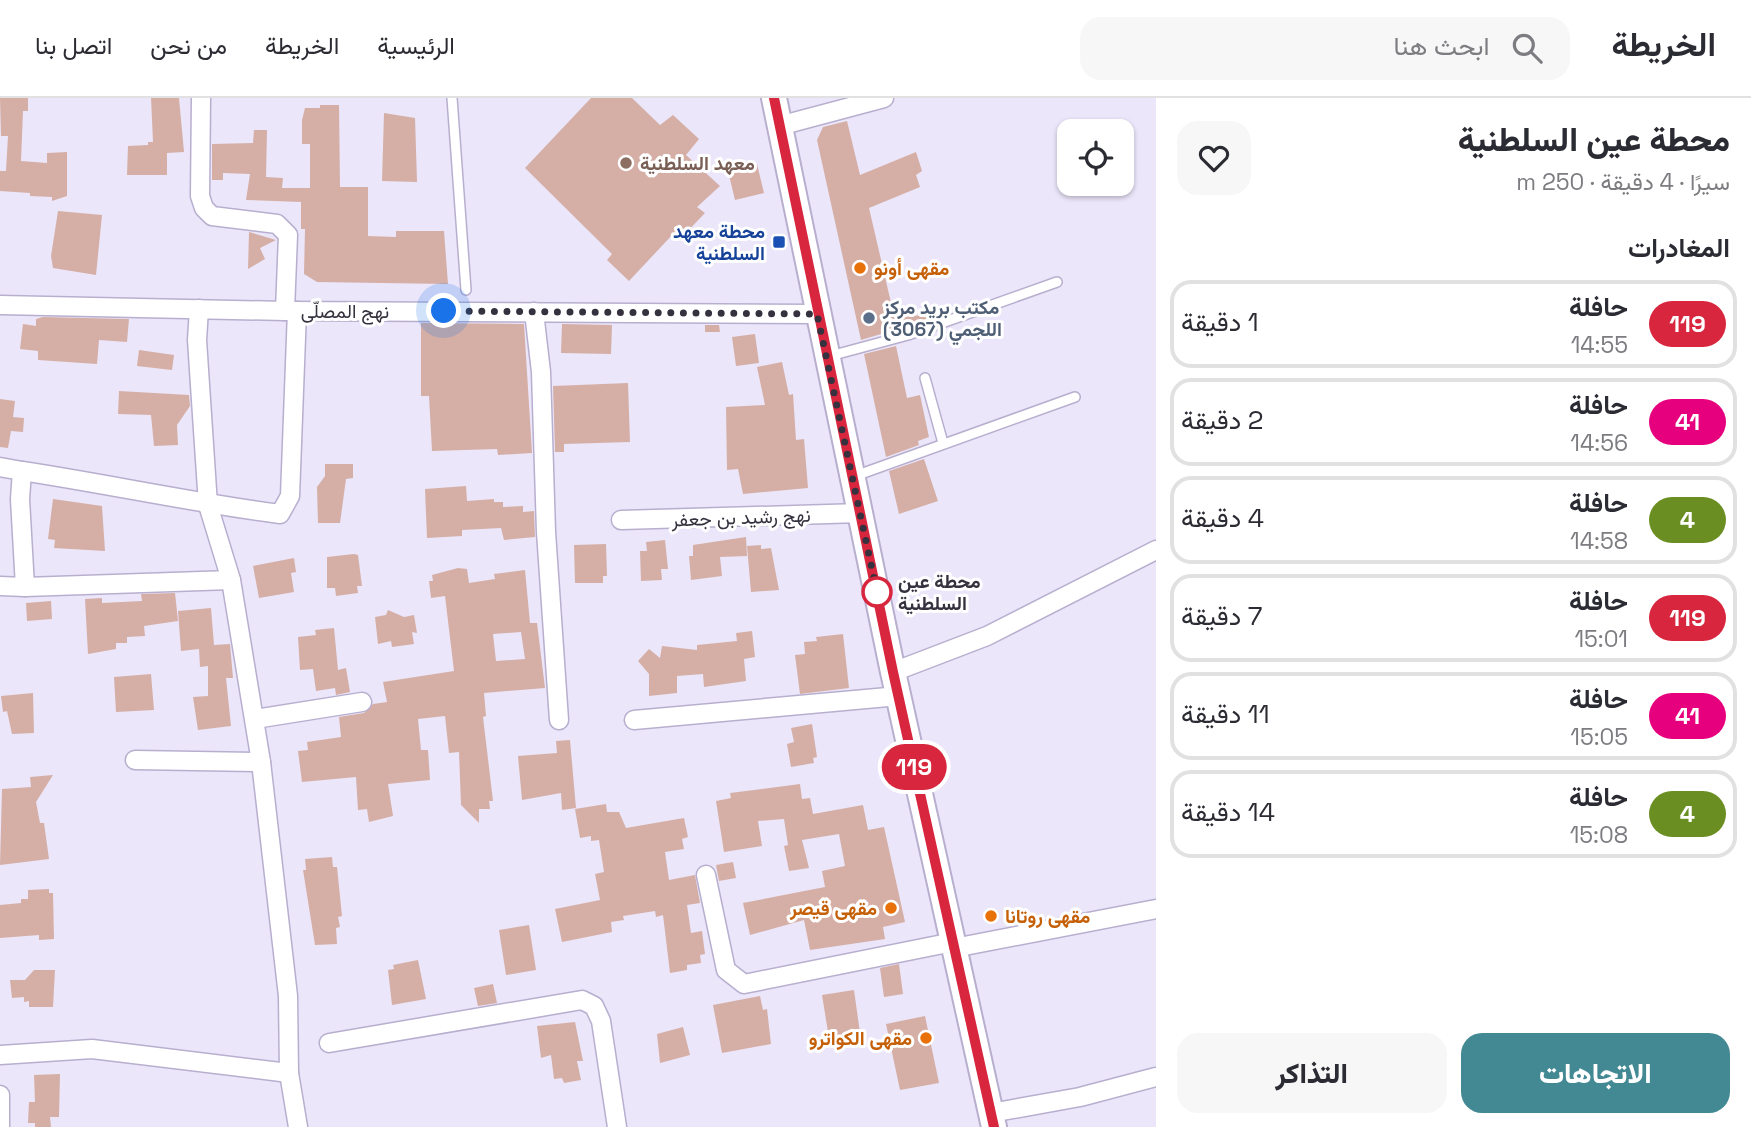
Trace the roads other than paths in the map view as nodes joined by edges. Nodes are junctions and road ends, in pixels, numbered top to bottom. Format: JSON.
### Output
{"nodes":[{"id":1,"x":201,"y":98,"type":"edge"},
{"id":2,"x":452,"y":98,"type":"edge"},
{"id":3,"x":774,"y":98,"type":"edge"},
{"id":4,"x":884,"y":98,"type":"edge"},
{"id":5,"x":779,"y":126,"type":"junction"},
{"id":6,"x":1057,"y":282,"type":"dead end"},
{"id":7,"x":466,"y":290,"type":"dead end"},
{"id":8,"x":0,"y":305,"type":"edge"},
{"id":9,"x":199,"y":309,"type":"junction"},
{"id":10,"x":291,"y":311,"type":"junction"},
{"id":11,"x":534,"y":312,"type":"junction"},
{"id":12,"x":817,"y":314,"type":"junction"},
{"id":13,"x":828,"y":357,"type":"junction"},
{"id":14,"x":925,"y":378,"type":"dead end"},
{"id":15,"x":1075,"y":397,"type":"dead end"},
{"id":16,"x":943,"y":443,"type":"junction"},
{"id":17,"x":0,"y":467,"type":"edge"},
{"id":18,"x":22,"y":471,"type":"junction"},
{"id":19,"x":853,"y":476,"type":"junction"},
{"id":20,"x":208,"y":505,"type":"junction"},
{"id":21,"x":861,"y":513,"type":"junction"},
{"id":22,"x":621,"y":520,"type":"dead end"},
{"id":23,"x":1156,"y":550,"type":"edge"},
{"id":24,"x":231,"y":580,"type":"junction"},
{"id":25,"x":0,"y":586,"type":"edge"},
{"id":26,"x":25,"y":587,"type":"junction"},
{"id":27,"x":896,"y":684,"type":"junction"},
{"id":28,"x":362,"y":702,"type":"dead end"},
{"id":29,"x":255,"y":719,"type":"junction"},
{"id":30,"x":559,"y":720,"type":"dead end"},
{"id":31,"x":634,"y":720,"type":"dead end"},
{"id":32,"x":135,"y":760,"type":"dead end"},
{"id":33,"x":261,"y":762,"type":"junction"},
{"id":34,"x":706,"y":875,"type":"dead end"},
{"id":35,"x":1156,"y":909,"type":"edge"},
{"id":36,"x":953,"y":945,"type":"junction"},
{"id":37,"x":329,"y":1043,"type":"dead end"},
{"id":38,"x":0,"y":1055,"type":"edge"},
{"id":39,"x":289,"y":1073,"type":"junction"},
{"id":40,"x":1156,"y":1077,"type":"edge"},
{"id":41,"x":0,"y":1095,"type":"edge"},
{"id":42,"x":992,"y":1120,"type":"edge"},
{"id":43,"x":0,"y":1127,"type":"edge"},
{"id":44,"x":298,"y":1127,"type":"edge"},
{"id":45,"x":617,"y":1127,"type":"edge"}],
"edges":[{"from":1,"to":10,"type":"street"},
{"from":2,"to":7,"type":"lane"},
{"from":3,"to":5,"type":"main road"},
{"from":4,"to":5,"type":"street"},
{"from":5,"to":12,"type":"main road"},
{"from":6,"to":13,"type":"lane"},
{"from":8,"to":9,"type":"street","name":"نهج المصلّى"},
{"from":9,"to":10,"type":"street","name":"نهج المصلّى"},
{"from":9,"to":20,"type":"street"},
{"from":10,"to":11,"type":"street","name":"نهج المصلّى"},
{"from":10,"to":20,"type":"street"},
{"from":11,"to":12,"type":"street","name":"نهج المصلّى"},
{"from":11,"to":30,"type":"street"},
{"from":12,"to":13,"type":"main road"},
{"from":13,"to":19,"type":"main road"},
{"from":14,"to":16,"type":"lane"},
{"from":15,"to":16,"type":"lane"},
{"from":16,"to":19,"type":"lane"},
{"from":17,"to":18,"type":"street"},
{"from":18,"to":20,"type":"street"},
{"from":18,"to":26,"type":"street"},
{"from":19,"to":21,"type":"main road"},
{"from":20,"to":24,"type":"street"},
{"from":21,"to":22,"type":"street","name":"نهج رشيد بن جعفر"},
{"from":21,"to":27,"type":"main road"},
{"from":23,"to":27,"type":"street"},
{"from":24,"to":26,"type":"street"},
{"from":24,"to":29,"type":"street"},
{"from":25,"to":26,"type":"street"},
{"from":27,"to":31,"type":"street"},
{"from":27,"to":36,"type":"main road"},
{"from":28,"to":29,"type":"street"},
{"from":29,"to":33,"type":"street"},
{"from":32,"to":33,"type":"street"},
{"from":33,"to":39,"type":"street"},
{"from":34,"to":36,"type":"street"},
{"from":35,"to":36,"type":"street"},
{"from":36,"to":42,"type":"main road"},
{"from":37,"to":45,"type":"street"},
{"from":38,"to":39,"type":"street"},
{"from":39,"to":44,"type":"street"},
{"from":40,"to":42,"type":"street"},
{"from":41,"to":43,"type":"street"}]}
